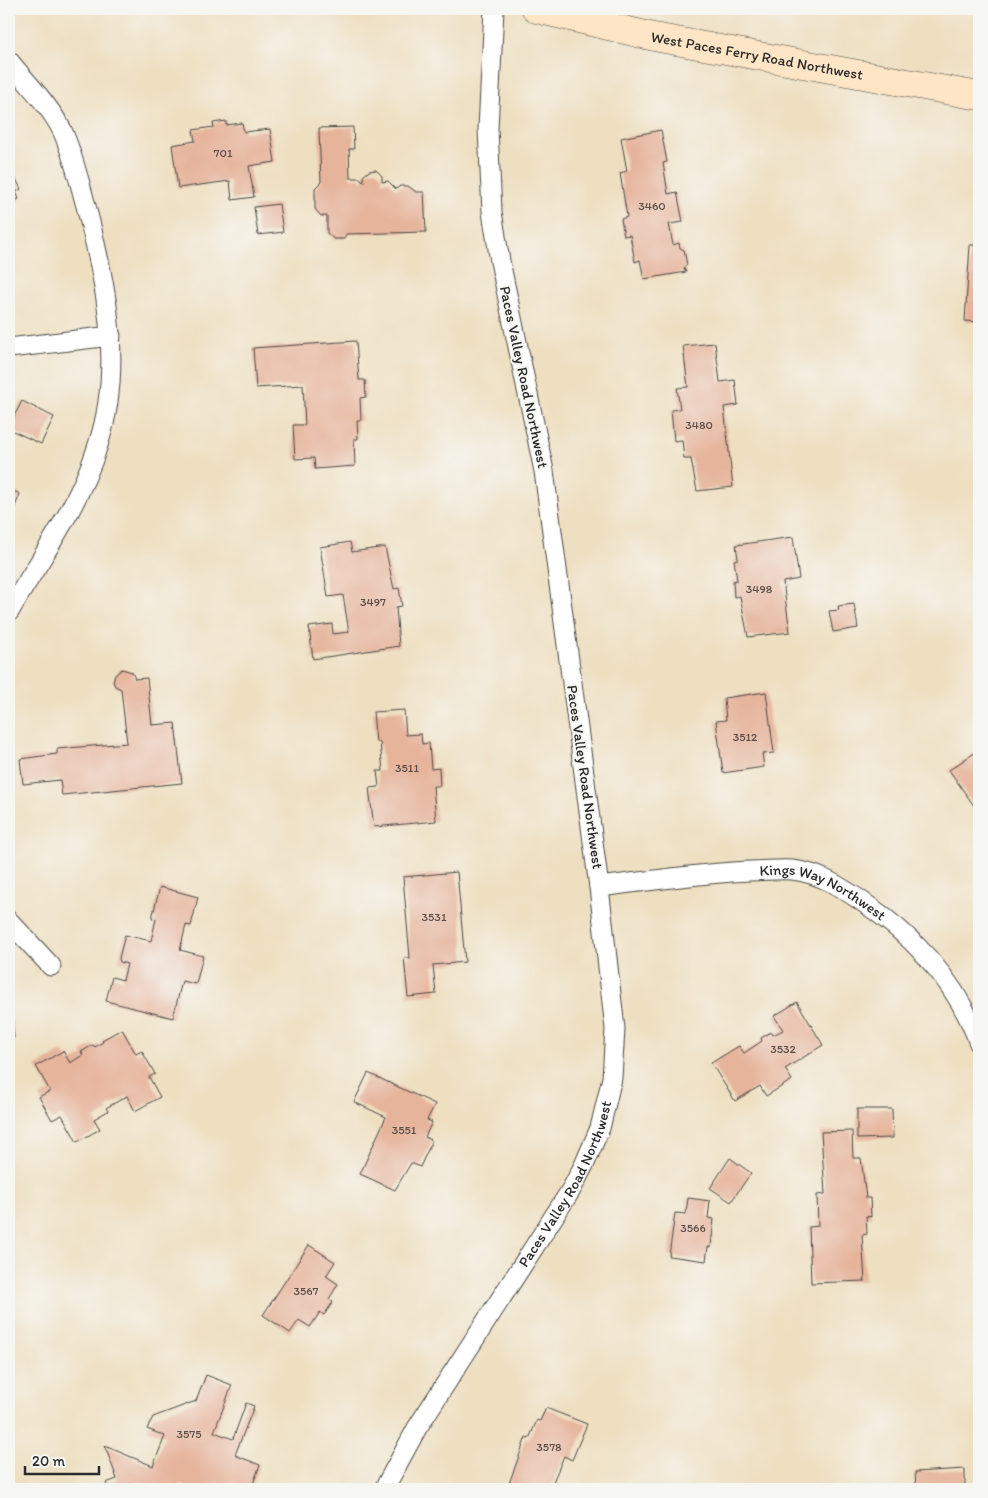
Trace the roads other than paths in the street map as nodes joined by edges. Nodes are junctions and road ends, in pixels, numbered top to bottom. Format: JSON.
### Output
{"nodes":[{"id":1,"x":494,"y":9,"type":"edge"},
{"id":2,"x":536,"y":9,"type":"edge"},
{"id":3,"x":9,"y":61,"type":"edge"},
{"id":4,"x":979,"y":96,"type":"edge"},
{"id":5,"x":111,"y":336,"type":"junction"},
{"id":6,"x":9,"y":348,"type":"edge"},
{"id":7,"x":9,"y":612,"type":"edge"},
{"id":8,"x":599,"y":887,"type":"junction"},
{"id":9,"x":9,"y":921,"type":"edge"},
{"id":10,"x":51,"y":966,"type":"dead end"},
{"id":11,"x":979,"y":1043,"type":"edge"},
{"id":12,"x":384,"y":1489,"type":"edge"}],
"edges":[{"from":1,"to":8,"type":"street","name":"Paces Valley Road Northwest"},
{"from":2,"to":4,"type":"main road","name":"West Paces Ferry Road Northwest"},
{"from":3,"to":5,"type":"street"},
{"from":5,"to":6,"type":"street"},
{"from":5,"to":7,"type":"street"},
{"from":8,"to":11,"type":"street","name":"Kings Way Northwest"},
{"from":8,"to":12,"type":"street","name":"Paces Valley Road Northwest"},
{"from":9,"to":10,"type":"street"}]}
